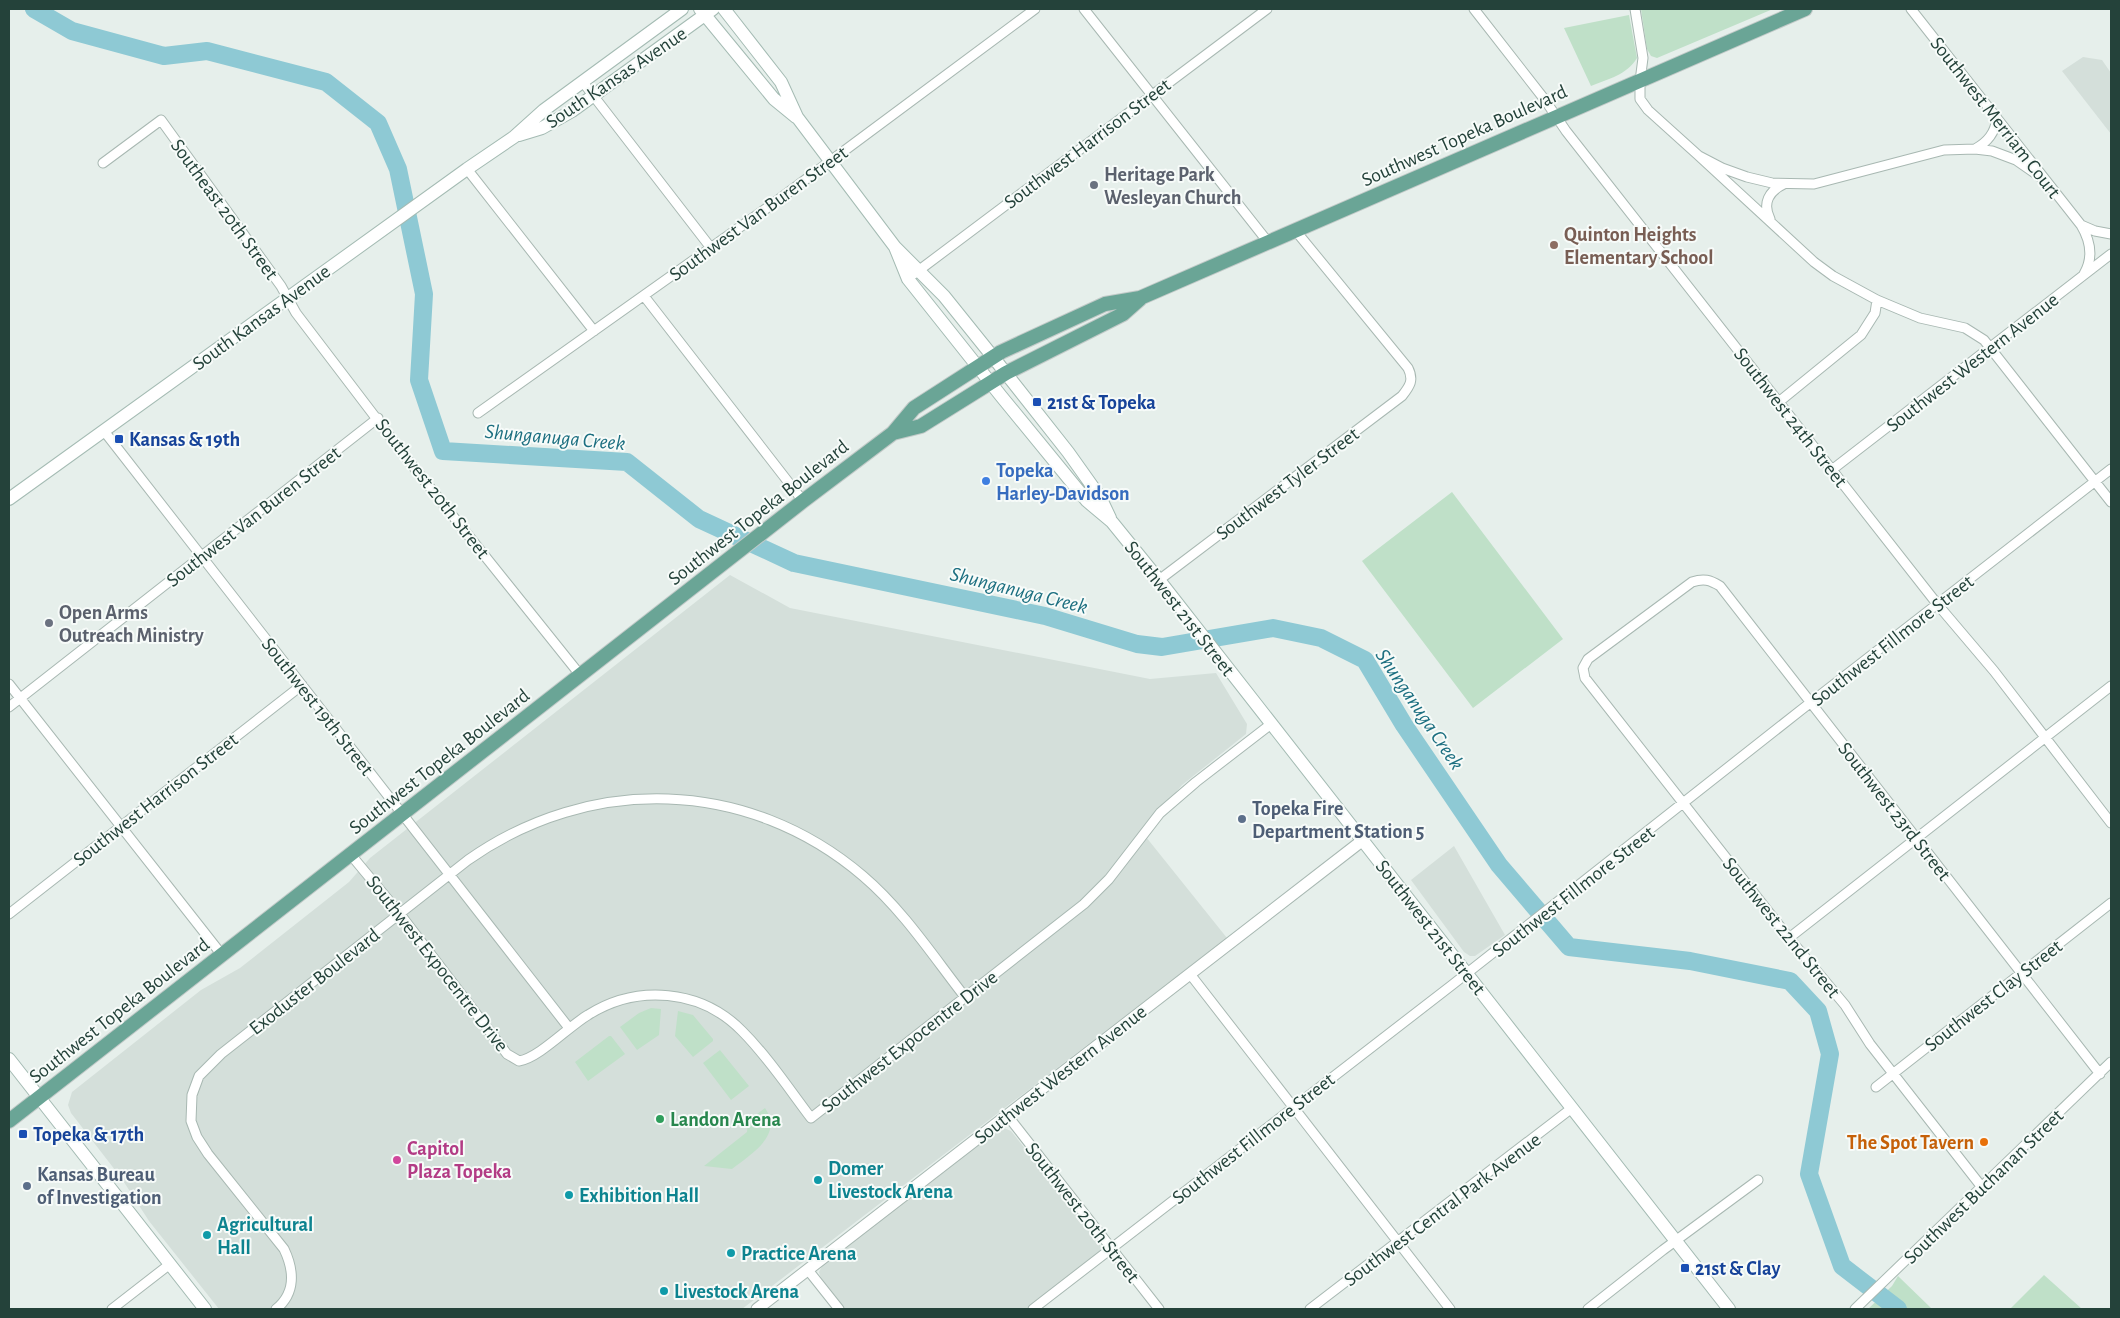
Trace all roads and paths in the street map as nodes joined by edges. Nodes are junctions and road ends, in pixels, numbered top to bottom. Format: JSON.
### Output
{"nodes":[{"id":1,"x":682,"y":9,"type":"edge"},
{"id":2,"x":724,"y":9,"type":"edge"},
{"id":3,"x":1035,"y":9,"type":"edge"},
{"id":4,"x":1084,"y":9,"type":"edge"},
{"id":5,"x":1267,"y":9,"type":"edge"},
{"id":6,"x":1474,"y":9,"type":"edge"},
{"id":7,"x":1634,"y":9,"type":"edge"},
{"id":8,"x":1805,"y":9,"type":"edge"},
{"id":9,"x":1911,"y":9,"type":"edge"},
{"id":10,"x":706,"y":11,"type":"edge"},
{"id":11,"x":1640,"y":81,"type":"junction"},
{"id":12,"x":582,"y":82,"type":"junction"},
{"id":13,"x":1152,"y":95,"type":"junction"},
{"id":14,"x":594,"y":96,"type":"junction"},
{"id":15,"x":1556,"y":116,"type":"junction"},
{"id":16,"x":797,"y":117,"type":"junction"},
{"id":17,"x":1997,"y":118,"type":"junction"},
{"id":18,"x":514,"y":137,"type":"junction"},
{"id":19,"x":1975,"y":149,"type":"junction"},
{"id":20,"x":1699,"y":156,"type":"junction"},
{"id":21,"x":831,"y":161,"type":"junction"},
{"id":22,"x":103,"y":163,"type":"dead end"},
{"id":23,"x":467,"y":169,"type":"junction"},
{"id":24,"x":2046,"y":181,"type":"junction"},
{"id":25,"x":1784,"y":184,"type":"junction"},
{"id":26,"x":1772,"y":224,"type":"junction"},
{"id":27,"x":2080,"y":225,"type":"junction"},
{"id":28,"x":1295,"y":230,"type":"junction"},
{"id":29,"x":2111,"y":234,"type":"edge"},
{"id":30,"x":1268,"y":242,"type":"junction"},
{"id":31,"x":895,"y":247,"type":"junction"},
{"id":32,"x":711,"y":248,"type":"junction"},
{"id":33,"x":2111,"y":254,"type":"edge"},
{"id":34,"x":920,"y":270,"type":"junction"},
{"id":35,"x":2082,"y":276,"type":"junction"},
{"id":36,"x":908,"y":279,"type":"junction"},
{"id":37,"x":644,"y":296,"type":"junction"},
{"id":38,"x":288,"y":298,"type":"junction"},
{"id":39,"x":1140,"y":298,"type":"junction"},
{"id":40,"x":1877,"y":300,"type":"junction"},
{"id":41,"x":594,"y":331,"type":"junction"},
{"id":42,"x":1991,"y":347,"type":"junction"},
{"id":43,"x":993,"y":357,"type":"junction"},
{"id":44,"x":978,"y":368,"type":"junction"},
{"id":45,"x":1006,"y":373,"type":"junction"},
{"id":46,"x":990,"y":383,"type":"junction"},
{"id":47,"x":1780,"y":401,"type":"junction"},
{"id":48,"x":478,"y":413,"type":"dead end"},
{"id":49,"x":378,"y":418,"type":"junction"},
{"id":50,"x":104,"y":431,"type":"junction"},
{"id":51,"x":893,"y":433,"type":"junction"},
{"id":52,"x":1833,"y":469,"type":"junction"},
{"id":53,"x":2111,"y":470,"type":"edge"},
{"id":54,"x":2096,"y":482,"type":"junction"},
{"id":55,"x":9,"y":499,"type":"edge"},
{"id":56,"x":803,"y":501,"type":"junction"},
{"id":57,"x":2111,"y":502,"type":"edge"},
{"id":58,"x":1112,"y":522,"type":"junction"},
{"id":59,"x":202,"y":556,"type":"junction"},
{"id":60,"x":1159,"y":580,"type":"junction"},
{"id":61,"x":1677,"y":594,"type":"joint"},
{"id":62,"x":1938,"y":605,"type":"junction"},
{"id":63,"x":581,"y":676,"type":"junction"},
{"id":64,"x":9,"y":684,"type":"edge"},
{"id":65,"x":302,"y":684,"type":"junction"},
{"id":66,"x":2111,"y":686,"type":"edge"},
{"id":67,"x":20,"y":699,"type":"junction"},
{"id":68,"x":1810,"y":703,"type":"junction"},
{"id":69,"x":9,"y":708,"type":"edge"},
{"id":70,"x":1272,"y":724,"type":"junction"},
{"id":71,"x":2046,"y":737,"type":"junction"},
{"id":72,"x":1684,"y":804,"type":"junction"},
{"id":73,"x":403,"y":814,"type":"junction"},
{"id":74,"x":2111,"y":823,"type":"edge"},
{"id":75,"x":121,"y":827,"type":"junction"},
{"id":76,"x":1917,"y":838,"type":"junction"},
{"id":77,"x":1363,"y":840,"type":"junction"},
{"id":78,"x":351,"y":855,"type":"junction"},
{"id":79,"x":450,"y":874,"type":"junction"},
{"id":80,"x":2111,"y":903,"type":"edge"},
{"id":81,"x":9,"y":914,"type":"edge"},
{"id":82,"x":400,"y":914,"type":"junction"},
{"id":83,"x":1789,"y":938,"type":"junction"},
{"id":84,"x":222,"y":955,"type":"junction"},
{"id":85,"x":2022,"y":973,"type":"junction"},
{"id":86,"x":1190,"y":974,"type":"junction"},
{"id":87,"x":1467,"y":974,"type":"junction"},
{"id":88,"x":965,"y":997,"type":"junction"},
{"id":89,"x":570,"y":1028,"type":"junction"},
{"id":90,"x":9,"y":1059,"type":"edge"},
{"id":91,"x":2111,"y":1062,"type":"edge"},
{"id":92,"x":1893,"y":1074,"type":"junction"},
{"id":93,"x":2100,"y":1074,"type":"junction"},
{"id":94,"x":1876,"y":1087,"type":"dead end"},
{"id":95,"x":39,"y":1098,"type":"junction"},
{"id":96,"x":1293,"y":1107,"type":"junction"},
{"id":97,"x":1572,"y":1108,"type":"junction"},
{"id":98,"x":1007,"y":1116,"type":"junction"},
{"id":99,"x":9,"y":1121,"type":"edge"},
{"id":100,"x":1758,"y":1180,"type":"dead end"},
{"id":101,"x":1981,"y":1186,"type":"junction"},
{"id":102,"x":1676,"y":1240,"type":"junction"},
{"id":103,"x":1398,"y":1241,"type":"junction"},
{"id":104,"x":1112,"y":1248,"type":"junction"},
{"id":105,"x":170,"y":1264,"type":"junction"},
{"id":106,"x":808,"y":1270,"type":"junction"},
{"id":107,"x":112,"y":1309,"type":"edge"},
{"id":108,"x":205,"y":1309,"type":"edge"},
{"id":109,"x":276,"y":1309,"type":"edge"},
{"id":110,"x":757,"y":1309,"type":"edge"},
{"id":111,"x":839,"y":1309,"type":"edge"},
{"id":112,"x":1033,"y":1309,"type":"edge"},
{"id":113,"x":1159,"y":1309,"type":"edge"},
{"id":114,"x":1310,"y":1309,"type":"edge"},
{"id":115,"x":1450,"y":1309,"type":"edge"},
{"id":116,"x":1588,"y":1309,"type":"edge"},
{"id":117,"x":1729,"y":1309,"type":"edge"},
{"id":118,"x":1855,"y":1309,"type":"edge"}],
"edges":[{"from":1,"to":12,"type":"main road","name":"South Kansas Avenue"},
{"from":2,"to":16,"type":"main road","name":"Southwest 21st Street"},
{"from":3,"to":21,"type":"street","name":"Southwest Van Buren Street"},
{"from":4,"to":13,"type":"street"},
{"from":5,"to":13,"type":"street","name":"Southwest Harrison Street"},
{"from":6,"to":15,"type":"street","name":"Southwest 24th Street"},
{"from":7,"to":11,"type":"street"},
{"from":8,"to":11,"type":"main road","name":"Southwest Topeka Boulevard"},
{"from":9,"to":17,"type":"street","name":"Southwest Merriam Court"},
{"from":10,"to":14,"type":"main road","name":"South Kansas Avenue"},
{"from":10,"to":16,"type":"main road","name":"Southwest 21st Street"},
{"from":11,"to":15,"type":"main road","name":"Southwest Topeka Boulevard"},
{"from":11,"to":20,"type":"street"},
{"from":12,"to":14,"type":"street"},
{"from":12,"to":18,"type":"main road","name":"South Kansas Avenue"},
{"from":13,"to":30,"type":"street"},
{"from":13,"to":34,"type":"street","name":"Southwest Harrison Street"},
{"from":14,"to":18,"type":"main road","name":"South Kansas Avenue"},
{"from":14,"to":32,"type":"street"},
{"from":15,"to":28,"type":"main road","name":"Southwest Topeka Boulevard"},
{"from":15,"to":47,"type":"street","name":"Southwest 24th Street"},
{"from":16,"to":21,"type":"main road","name":"Southwest 21st Street"},
{"from":17,"to":19,"type":"street"},
{"from":17,"to":24,"type":"street","name":"Southwest Merriam Court"},
{"from":18,"to":23,"type":"main road","name":"South Kansas Avenue"},
{"from":19,"to":24,"type":"street"},
{"from":19,"to":25,"type":"street"},
{"from":20,"to":25,"type":"street"},
{"from":20,"to":26,"type":"street"},
{"from":21,"to":31,"type":"main road","name":"Southwest 21st Street"},
{"from":21,"to":32,"type":"street","name":"Southwest Van Buren Street"},
{"from":22,"to":38,"type":"street","name":"Southeast 20th Street"},
{"from":23,"to":38,"type":"main road","name":"South Kansas Avenue"},
{"from":23,"to":41,"type":"street"},
{"from":24,"to":27,"type":"street","name":"Southwest Merriam Court"},
{"from":25,"to":26,"type":"street"},
{"from":26,"to":40,"type":"street"},
{"from":27,"to":29,"type":"street"},
{"from":27,"to":35,"type":"street","name":"Southwest Merriam Court"},
{"from":28,"to":30,"type":"main road","name":"Southwest Topeka Boulevard"},
{"from":28,"to":60,"type":"street","name":"Southwest Tyler Street"},
{"from":30,"to":39,"type":"main road","name":"Southwest Topeka Boulevard"},
{"from":31,"to":34,"type":"main road","name":"Southwest 21st Street"},
{"from":31,"to":36,"type":"main road","name":"Southwest 21st Street"},
{"from":32,"to":37,"type":"street","name":"Southwest Van Buren Street"},
{"from":33,"to":35,"type":"street","name":"Southwest Western Avenue"},
{"from":34,"to":36,"type":"street","name":"Southwest Harrison Street"},
{"from":34,"to":43,"type":"main road","name":"Southwest 21st Street"},
{"from":35,"to":42,"type":"street","name":"Southwest Western Avenue"},
{"from":36,"to":44,"type":"main road","name":"Southwest 21st Street"},
{"from":37,"to":41,"type":"street","name":"Southwest Van Buren Street"},
{"from":37,"to":56,"type":"street"},
{"from":38,"to":49,"type":"street","name":"Southwest 20th Street"},
{"from":38,"to":50,"type":"main road","name":"South Kansas Avenue"},
{"from":39,"to":43,"type":"main road","name":"Southwest Topeka Boulevard"},
{"from":39,"to":45,"type":"main road","name":"Southwest Topeka Boulevard"},
{"from":40,"to":42,"type":"street"},
{"from":40,"to":47,"type":"street"},
{"from":41,"to":48,"type":"street","name":"Southwest Van Buren Street"},
{"from":42,"to":52,"type":"street","name":"Southwest Western Avenue"},
{"from":42,"to":54,"type":"street"},
{"from":43,"to":44,"type":"main road","name":"Southwest Topeka Boulevard"},
{"from":43,"to":45,"type":"main road","name":"Southwest 21st Street"},
{"from":44,"to":46,"type":"main road","name":"Southwest 21st Street"},
{"from":44,"to":51,"type":"main road","name":"Southwest Topeka Boulevard"},
{"from":45,"to":46,"type":"main road","name":"Southwest Topeka Boulevard"},
{"from":45,"to":58,"type":"main road","name":"Southwest 21st Street"},
{"from":46,"to":51,"type":"main road","name":"Southwest Topeka Boulevard"},
{"from":46,"to":58,"type":"main road","name":"Southwest 21st Street"},
{"from":47,"to":52,"type":"street","name":"Southwest 24th Street"},
{"from":49,"to":59,"type":"street","name":"Southwest Van Buren Street"},
{"from":49,"to":63,"type":"street","name":"Southwest 20th Street"},
{"from":50,"to":55,"type":"main road","name":"South Kansas Avenue"},
{"from":50,"to":59,"type":"street","name":"Southwest 19th Street"},
{"from":51,"to":56,"type":"main road","name":"Southwest Topeka Boulevard"},
{"from":52,"to":62,"type":"street","name":"Southwest 24th Street"},
{"from":53,"to":54,"type":"street","name":"Southwest Fillmore Street"},
{"from":54,"to":57,"type":"street"},
{"from":54,"to":62,"type":"street","name":"Southwest Fillmore Street"},
{"from":56,"to":63,"type":"main road","name":"Southwest Topeka Boulevard"},
{"from":58,"to":60,"type":"main road","name":"Southwest 21st Street"},
{"from":59,"to":65,"type":"street","name":"Southwest 19th Street"},
{"from":59,"to":67,"type":"street","name":"Southwest Van Buren Street"},
{"from":60,"to":70,"type":"main road","name":"Southwest 21st Street"},
{"from":61,"to":68,"type":"street","name":"Southwest 23rd Street"},
{"from":61,"to":72,"type":"street","name":"Southwest 22nd Street"},
{"from":62,"to":68,"type":"street","name":"Southwest Fillmore Street"},
{"from":62,"to":71,"type":"street","name":"Southwest 24th Street"},
{"from":63,"to":73,"type":"main road","name":"Southwest Topeka Boulevard"},
{"from":64,"to":67,"type":"street"},
{"from":65,"to":73,"type":"street","name":"Southwest 19th Street"},
{"from":65,"to":75,"type":"street","name":"Southwest Harrison Street"},
{"from":66,"to":71,"type":"street"},
{"from":67,"to":69,"type":"street","name":"Southwest Van Buren Street"},
{"from":67,"to":75,"type":"street"},
{"from":68,"to":72,"type":"street","name":"Southwest Fillmore Street"},
{"from":68,"to":76,"type":"street","name":"Southwest 23rd Street"},
{"from":70,"to":77,"type":"main road","name":"Southwest 21st Street"},
{"from":70,"to":88,"type":"street","name":"Southwest Expocentre Drive"},
{"from":71,"to":74,"type":"street","name":"Southwest 24th Street"},
{"from":71,"to":76,"type":"street"},
{"from":72,"to":83,"type":"street","name":"Southwest 22nd Street"},
{"from":72,"to":87,"type":"street","name":"Southwest Fillmore Street"},
{"from":73,"to":78,"type":"main road","name":"Southwest Topeka Boulevard"},
{"from":73,"to":79,"type":"street","name":"Southwest 19th Street"},
{"from":75,"to":81,"type":"street","name":"Southwest Harrison Street"},
{"from":75,"to":84,"type":"street"},
{"from":76,"to":83,"type":"street"},
{"from":76,"to":85,"type":"street","name":"Southwest 23rd Street"},
{"from":77,"to":86,"type":"street","name":"Southwest Western Avenue"},
{"from":77,"to":87,"type":"main road","name":"Southwest 21st Street"},
{"from":78,"to":82,"type":"street","name":"Southwest Expocentre Drive"},
{"from":78,"to":84,"type":"main road","name":"Southwest Topeka Boulevard"},
{"from":79,"to":82,"type":"street","name":"Exoduster Boulevard"},
{"from":79,"to":88,"type":"street","name":"Exoduster Boulevard"},
{"from":79,"to":89,"type":"street","name":"Southwest 19th Street"},
{"from":80,"to":85,"type":"street","name":"Southwest Clay Street"},
{"from":82,"to":89,"type":"street","name":"Southwest Expocentre Drive"},
{"from":82,"to":109,"type":"street","name":"Exoduster Boulevard"},
{"from":83,"to":92,"type":"street","name":"Southwest 22nd Street"},
{"from":84,"to":95,"type":"main road","name":"Southwest Topeka Boulevard"},
{"from":85,"to":92,"type":"street","name":"Southwest Clay Street"},
{"from":85,"to":93,"type":"street","name":"Southwest 23rd Street"},
{"from":86,"to":96,"type":"street"},
{"from":86,"to":98,"type":"street","name":"Southwest Western Avenue"},
{"from":87,"to":96,"type":"street","name":"Southwest Fillmore Street"},
{"from":87,"to":97,"type":"main road","name":"Southwest 21st Street"},
{"from":88,"to":89,"type":"street","name":"Southwest Expocentre Drive"},
{"from":90,"to":95,"type":"main road"},
{"from":91,"to":93,"type":"street","name":"Southwest Buchanan Street"},
{"from":92,"to":94,"type":"street","name":"Southwest Clay Street"},
{"from":92,"to":101,"type":"street","name":"Southwest 22nd Street"},
{"from":93,"to":101,"type":"street","name":"Southwest Buchanan Street"},
{"from":95,"to":99,"type":"main road","name":"Southwest Topeka Boulevard"},
{"from":95,"to":105,"type":"main road"},
{"from":96,"to":103,"type":"street"},
{"from":96,"to":104,"type":"street","name":"Southwest Fillmore Street"},
{"from":97,"to":102,"type":"main road","name":"Southwest 21st Street"},
{"from":97,"to":103,"type":"street","name":"Southwest Central Park Avenue"},
{"from":98,"to":104,"type":"street","name":"Southwest 20th Street"},
{"from":98,"to":106,"type":"street","name":"Southwest Western Avenue"},
{"from":100,"to":102,"type":"street"},
{"from":101,"to":118,"type":"street","name":"Southwest Buchanan Street"},
{"from":102,"to":116,"type":"street"},
{"from":102,"to":117,"type":"main road","name":"Southwest 21st Street"},
{"from":103,"to":114,"type":"street","name":"Southwest Central Park Avenue"},
{"from":103,"to":115,"type":"street"},
{"from":104,"to":112,"type":"street","name":"Southwest Fillmore Street"},
{"from":104,"to":113,"type":"street","name":"Southwest 20th Street"},
{"from":105,"to":107,"type":"street"},
{"from":105,"to":108,"type":"main road"},
{"from":106,"to":110,"type":"street","name":"Southwest Western Avenue"},
{"from":106,"to":111,"type":"street"}]}
